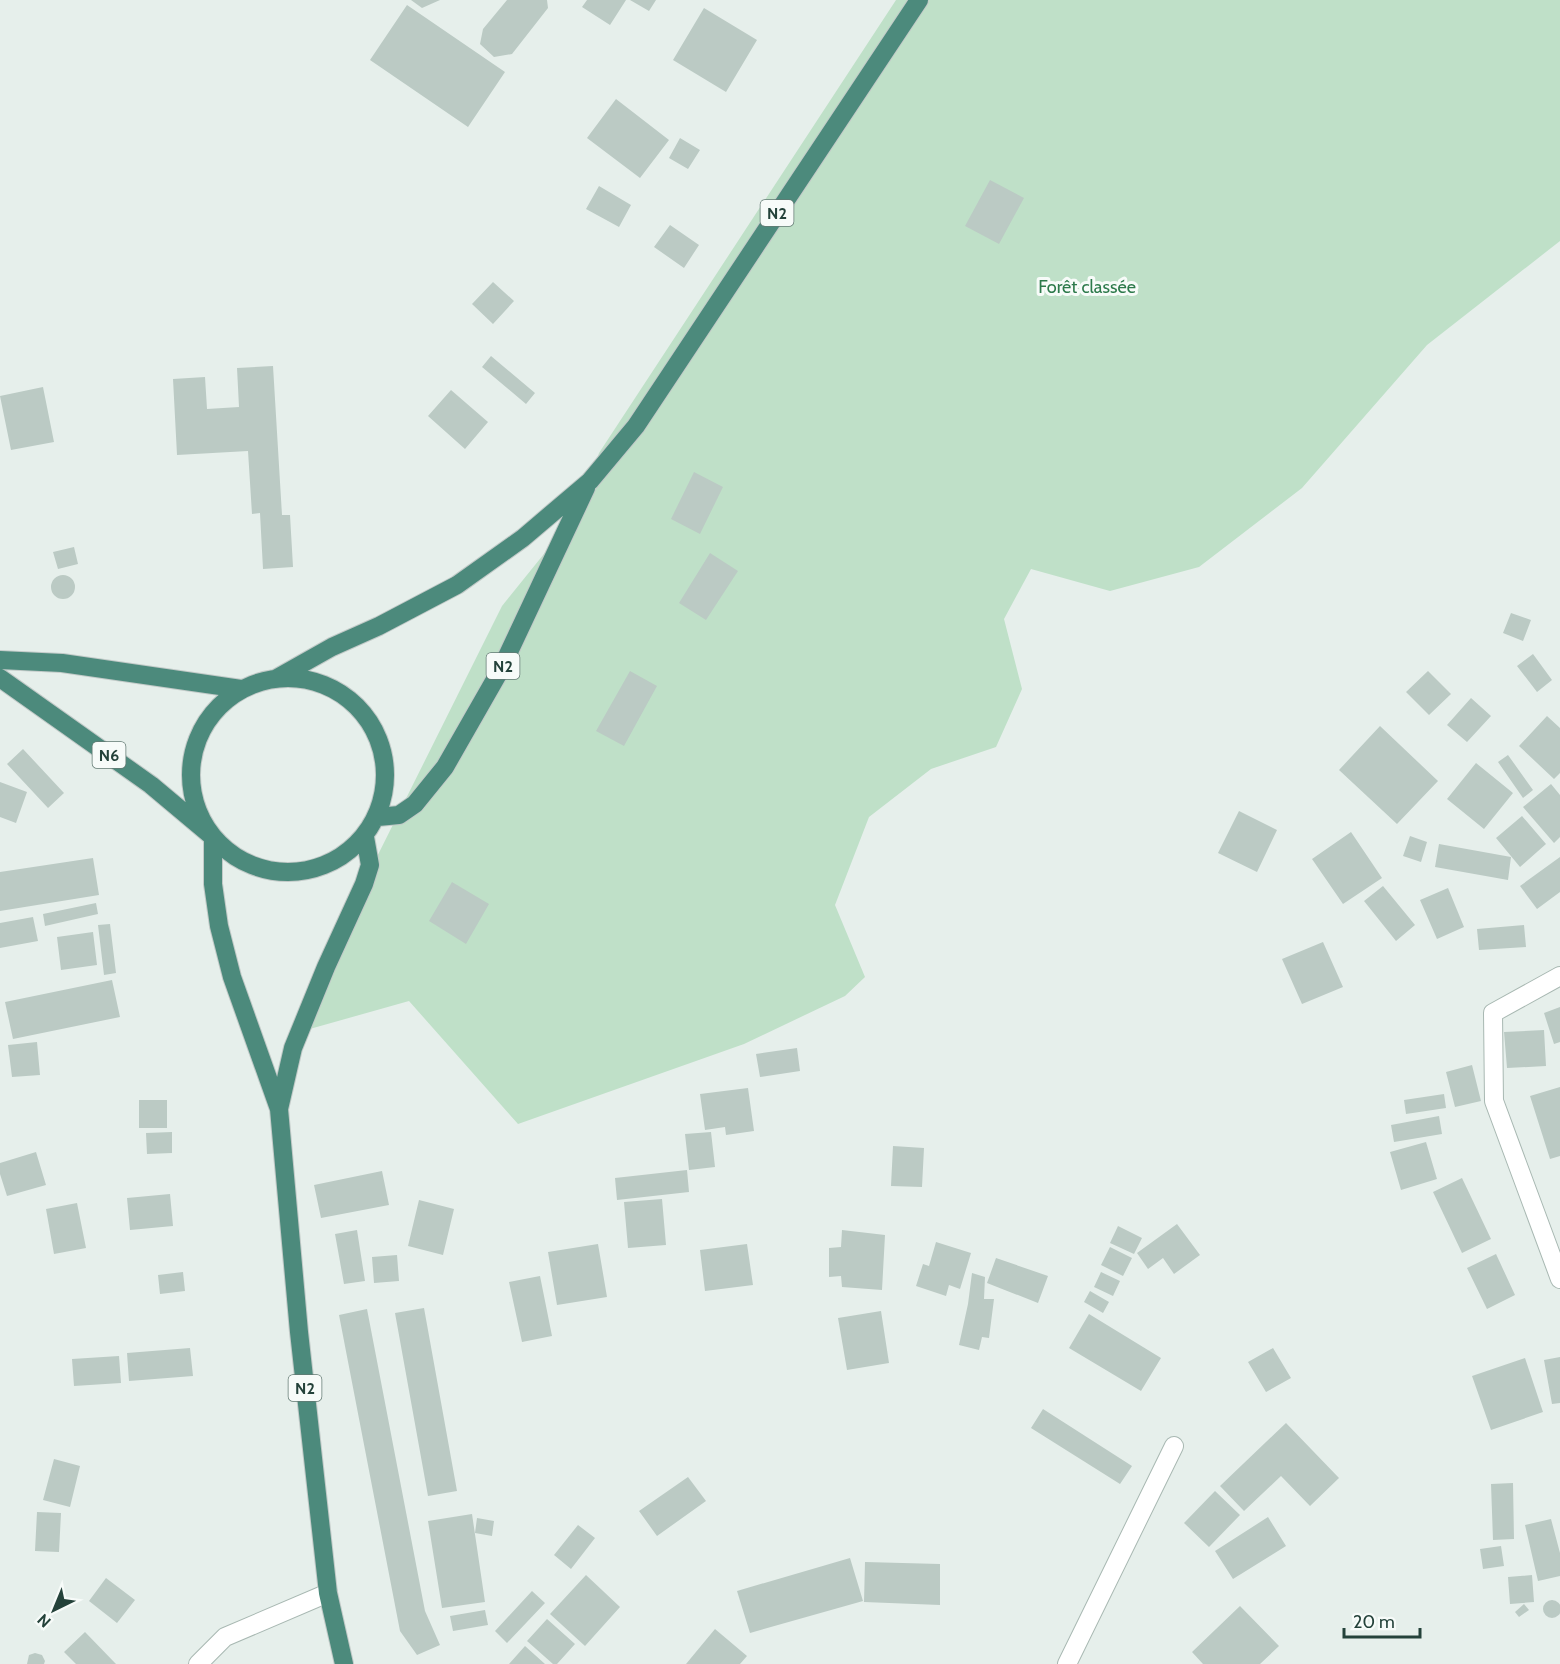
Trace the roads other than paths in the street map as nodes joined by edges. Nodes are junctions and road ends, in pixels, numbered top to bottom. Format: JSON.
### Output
{"nodes":[{"id":1,"x":918,"y":0,"type":"edge"},
{"id":2,"x":590,"y":481,"type":"junction"},
{"id":3,"x":0,"y":660,"type":"edge"},
{"id":4,"x":0,"y":678,"type":"edge"},
{"id":5,"x":277,"y":678,"type":"junction"},
{"id":6,"x":241,"y":689,"type":"junction"},
{"id":7,"x":378,"y":817,"type":"junction"},
{"id":8,"x":213,"y":837,"type":"junction"},
{"id":9,"x":365,"y":837,"type":"junction"},
{"id":10,"x":1560,"y":976,"type":"edge"},
{"id":11,"x":279,"y":1109,"type":"junction"},
{"id":12,"x":1560,"y":1279,"type":"edge"},
{"id":13,"x":1174,"y":1446,"type":"dead end"},
{"id":14,"x":328,"y":1593,"type":"junction"},
{"id":15,"x":198,"y":1664,"type":"edge"},
{"id":16,"x":345,"y":1664,"type":"edge"},
{"id":17,"x":1067,"y":1664,"type":"edge"}],
"edges":[{"from":1,"to":2,"type":"highway","number":"N2"},
{"from":2,"to":5,"type":"highway","number":"N2"},
{"from":2,"to":7,"type":"highway","number":"N2"},
{"from":3,"to":6,"type":"highway"},
{"from":4,"to":8,"type":"highway","number":"N6"},
{"from":5,"to":6,"type":"highway"},
{"from":5,"to":7,"type":"highway"},
{"from":6,"to":8,"type":"highway"},
{"from":7,"to":9,"type":"highway"},
{"from":8,"to":9,"type":"highway"},
{"from":8,"to":11,"type":"highway","number":"N2"},
{"from":9,"to":11,"type":"highway","number":"N2"},
{"from":10,"to":12,"type":"street"},
{"from":11,"to":14,"type":"highway","number":"N2"},
{"from":13,"to":17,"type":"street"},
{"from":14,"to":15,"type":"street"},
{"from":14,"to":16,"type":"highway","number":"N2"}]}
